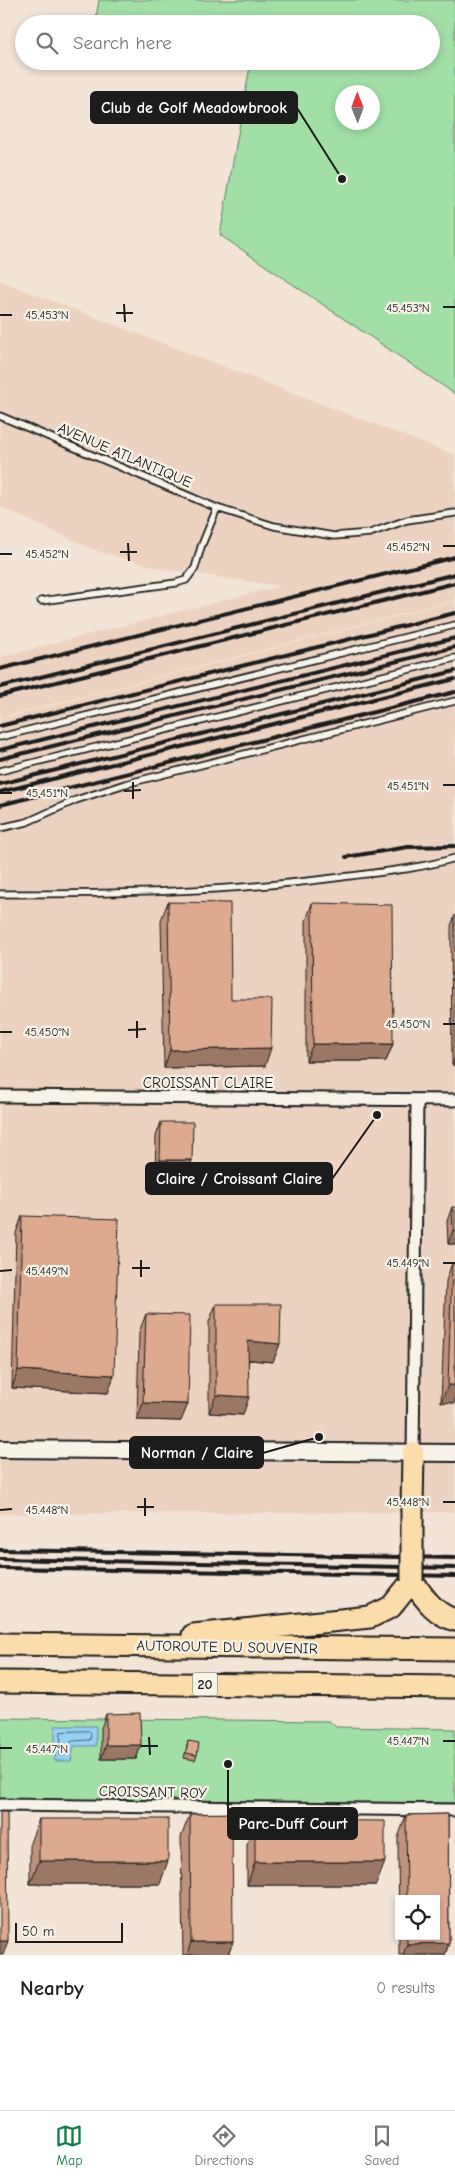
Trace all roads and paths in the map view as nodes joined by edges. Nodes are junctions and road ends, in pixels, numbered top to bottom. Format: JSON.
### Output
{"nodes":[{"id":1,"x":0,"y":416,"type":"edge"},
{"id":2,"x":217,"y":508,"type":"junction"},
{"id":3,"x":455,"y":512,"type":"edge"},
{"id":4,"x":41,"y":601,"type":"dead end"},
{"id":5,"x":455,"y":625,"type":"edge"},
{"id":6,"x":455,"y":658,"type":"edge"},
{"id":7,"x":455,"y":701,"type":"edge"},
{"id":8,"x":0,"y":737,"type":"edge"},
{"id":9,"x":0,"y":771,"type":"edge"},
{"id":10,"x":0,"y":828,"type":"edge"},
{"id":11,"x":455,"y":858,"type":"edge"},
{"id":12,"x":0,"y":894,"type":"edge"},
{"id":13,"x":0,"y":1096,"type":"edge"},
{"id":14,"x":417,"y":1100,"type":"junction"},
{"id":15,"x":455,"y":1100,"type":"edge"},
{"id":16,"x":0,"y":1449,"type":"edge"},
{"id":17,"x":413,"y":1453,"type":"junction"},
{"id":18,"x":455,"y":1454,"type":"edge"},
{"id":19,"x":412,"y":1585,"type":"junction"},
{"id":20,"x":455,"y":1620,"type":"edge"},
{"id":21,"x":0,"y":1644,"type":"edge"},
{"id":22,"x":98,"y":1645,"type":"junction"},
{"id":23,"x":455,"y":1649,"type":"edge"},
{"id":24,"x":0,"y":1682,"type":"edge"},
{"id":25,"x":455,"y":1687,"type":"edge"},
{"id":26,"x":0,"y":1805,"type":"edge"},
{"id":27,"x":455,"y":1810,"type":"edge"}],
"edges":[{"from":1,"to":2,"type":"lane","name":"AVENUE ATLANTIQUE"},
{"from":2,"to":3,"type":"lane","name":"AVENUE ATLANTIQUE"},
{"from":2,"to":4,"type":"lane"},
{"from":5,"to":8,"type":"lane"},
{"from":6,"to":9,"type":"lane"},
{"from":7,"to":10,"type":"lane"},
{"from":11,"to":12,"type":"lane"},
{"from":13,"to":14,"type":"street","name":"CROISSANT CLAIRE"},
{"from":14,"to":15,"type":"street","name":"CROISSANT CLAIRE"},
{"from":14,"to":17,"type":"street"},
{"from":16,"to":17,"type":"street"},
{"from":17,"to":18,"type":"street"},
{"from":17,"to":19,"type":"highway","bridge":true},
{"from":19,"to":20,"type":"highway"},
{"from":19,"to":22,"type":"highway"},
{"from":21,"to":22,"type":"highway","name":"AUTOROUTE DU SOUVENIR"},
{"from":22,"to":23,"type":"highway","name":"AUTOROUTE DU SOUVENIR"},
{"from":24,"to":25,"type":"highway","number":"20"},
{"from":26,"to":27,"type":"street","name":"CROISSANT ROY"}]}
